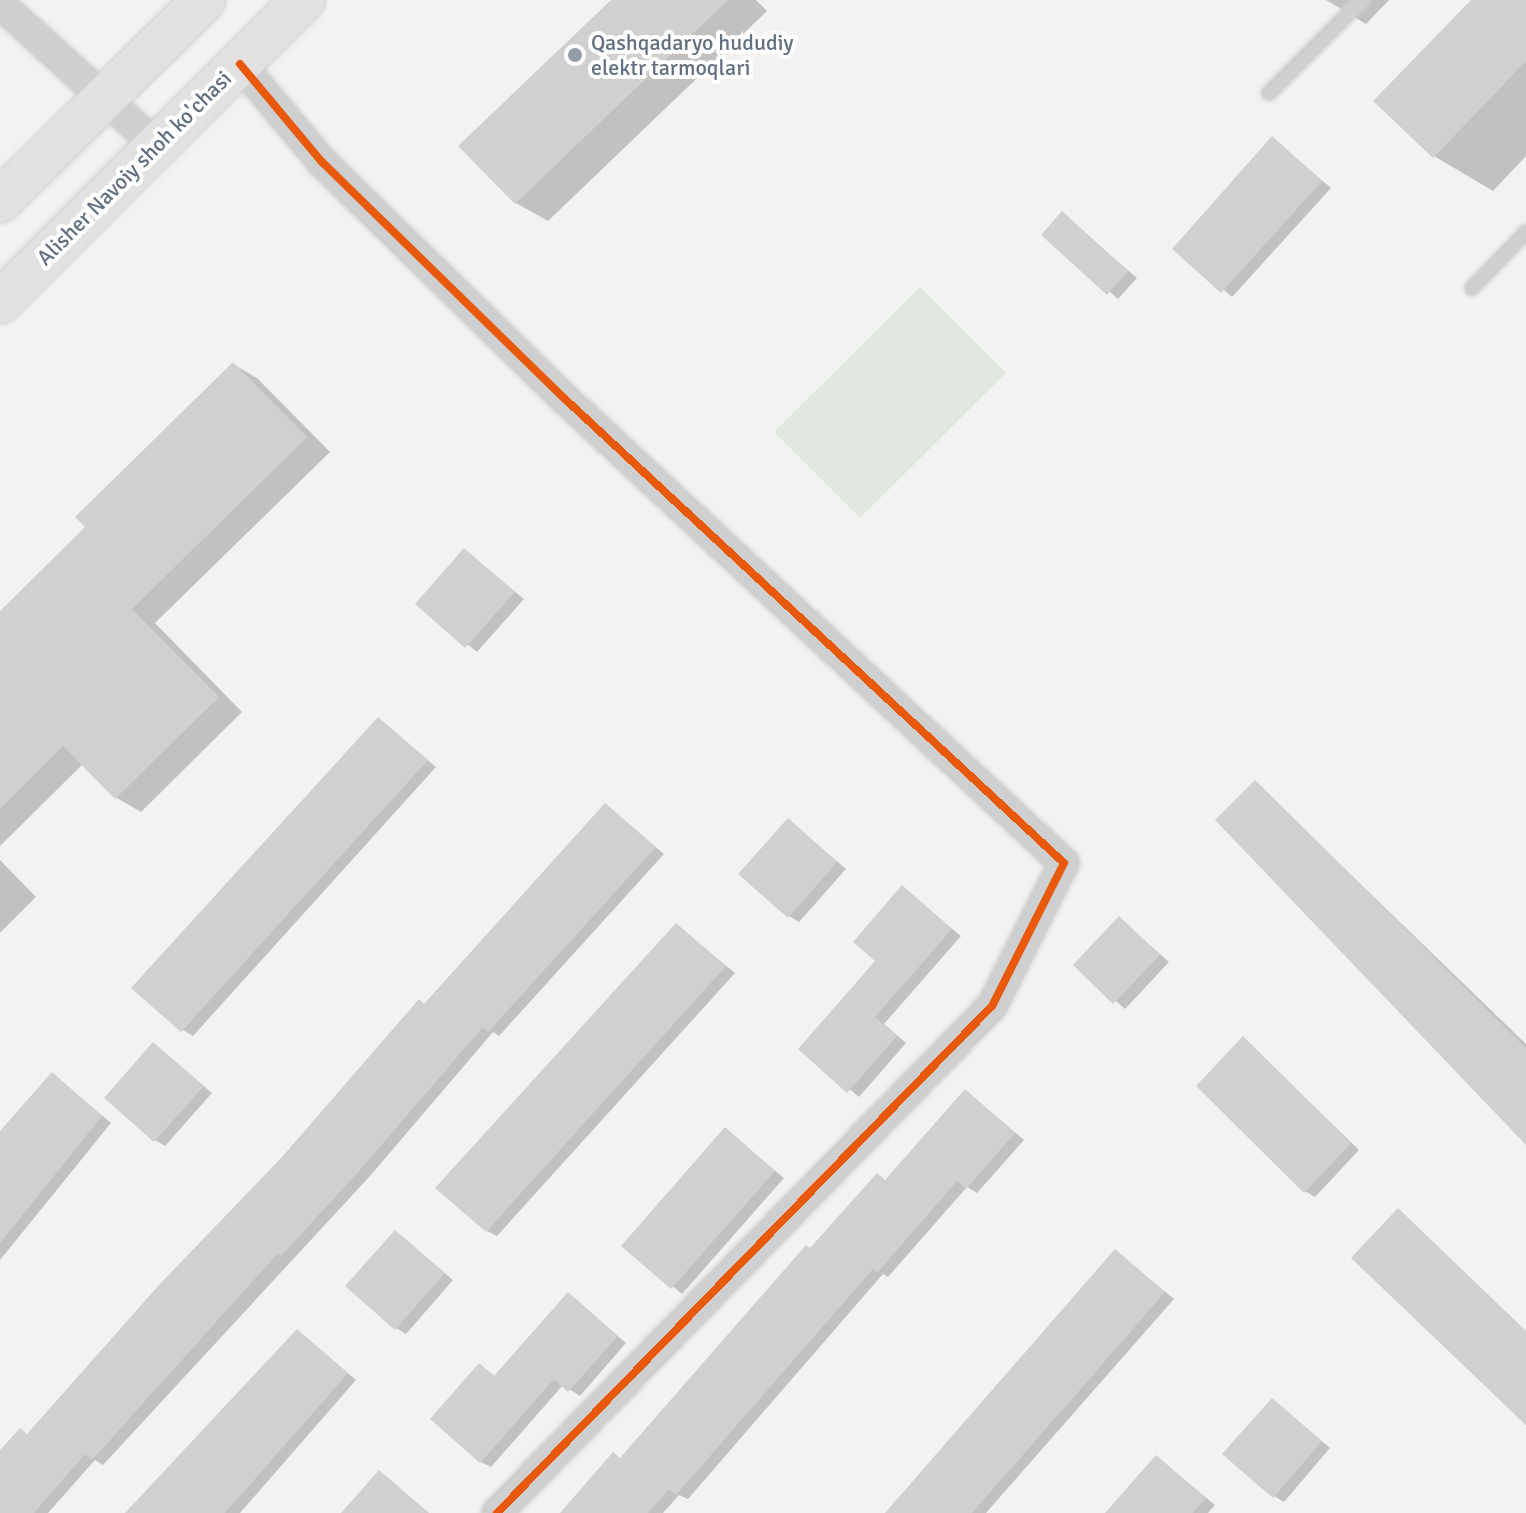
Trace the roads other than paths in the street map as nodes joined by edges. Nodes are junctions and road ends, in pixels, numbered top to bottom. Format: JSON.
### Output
{"nodes":[{"id":1,"x":204,"y":0,"type":"edge"},
{"id":2,"x":303,"y":0,"type":"edge"},
{"id":3,"x":1362,"y":0,"type":"edge"},
{"id":4,"x":0,"y":4,"type":"edge"},
{"id":5,"x":240,"y":64,"type":"junction"},
{"id":6,"x":1269,"y":93,"type":"dead end"},
{"id":7,"x":103,"y":97,"type":"junction"},
{"id":8,"x":154,"y":143,"type":"junction"},
{"id":9,"x":0,"y":201,"type":"edge"},
{"id":10,"x":1526,"y":232,"type":"edge"},
{"id":11,"x":1472,"y":288,"type":"dead end"},
{"id":12,"x":0,"y":302,"type":"edge"},
{"id":13,"x":497,"y":1513,"type":"edge"}],
"edges":[{"from":1,"to":7,"type":"main road"},
{"from":2,"to":5,"type":"main road","name":"Alisher Navoiy shoh ko'chasi"},
{"from":3,"to":6,"type":"lane"},
{"from":4,"to":7,"type":"street"},
{"from":5,"to":8,"type":"main road","name":"Alisher Navoiy shoh ko'chasi"},
{"from":5,"to":13,"type":"street"},
{"from":7,"to":8,"type":"street"},
{"from":7,"to":9,"type":"main road"},
{"from":8,"to":12,"type":"main road","name":"Alisher Navoiy shoh ko'chasi"},
{"from":10,"to":11,"type":"lane"}]}
